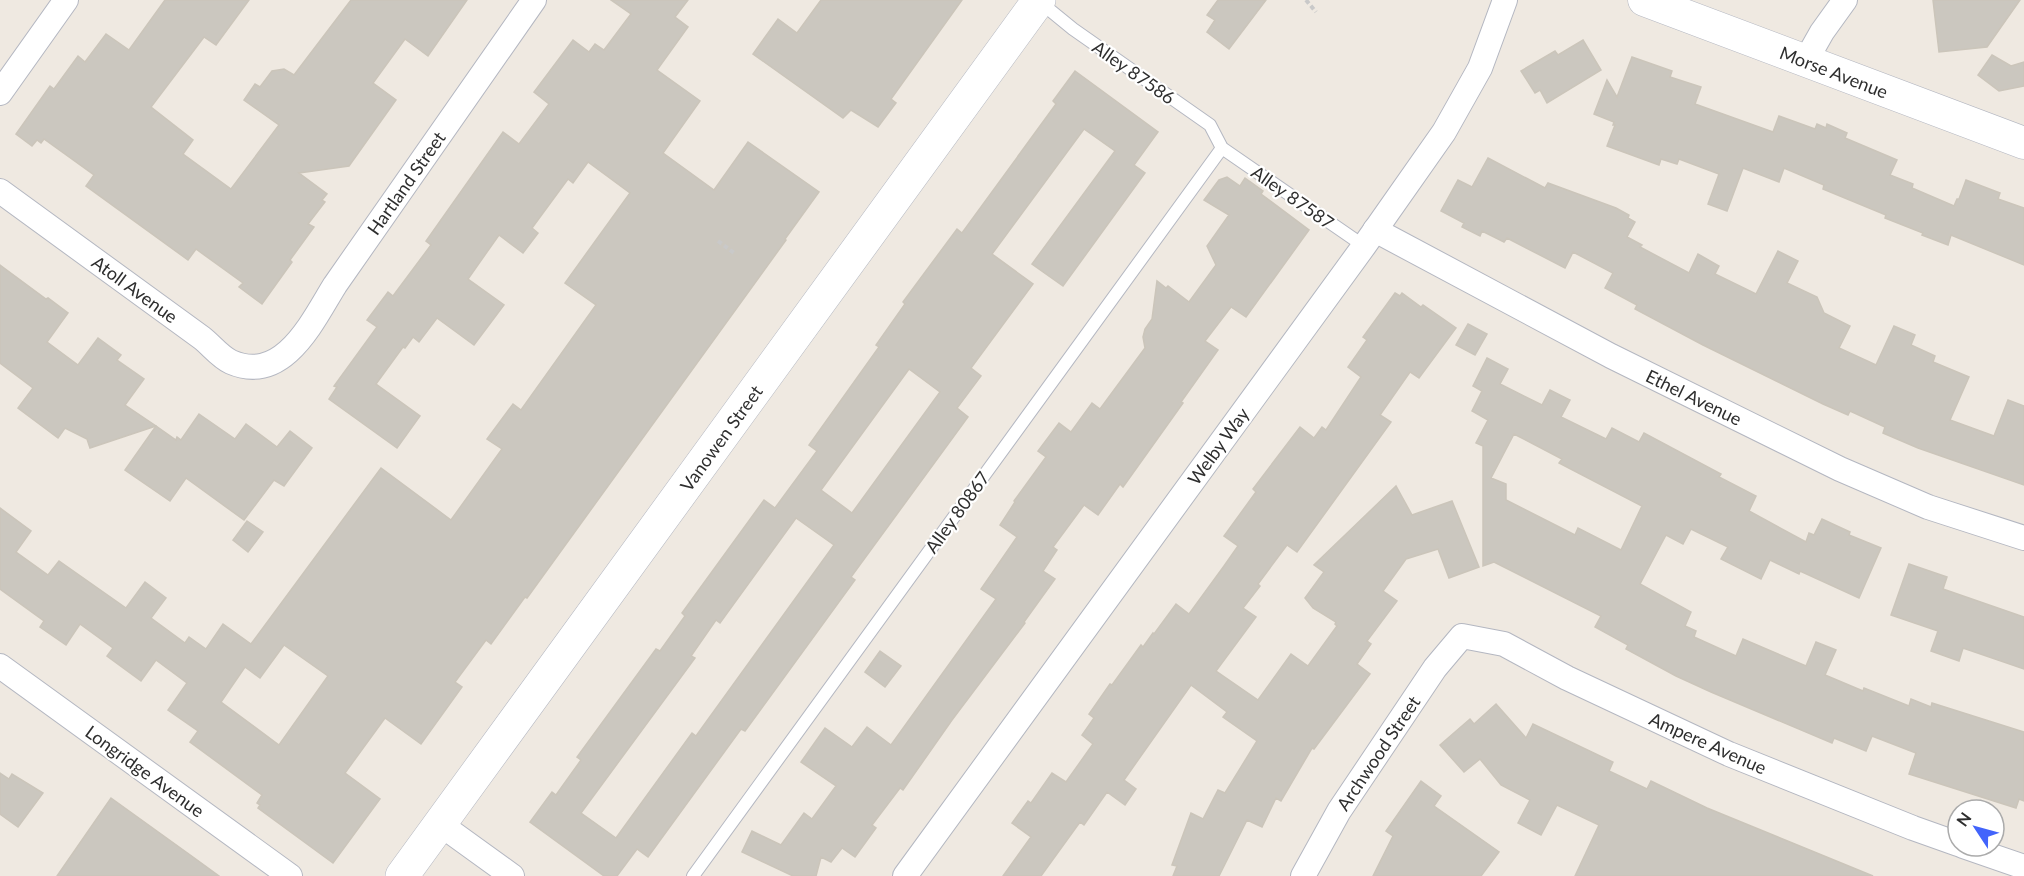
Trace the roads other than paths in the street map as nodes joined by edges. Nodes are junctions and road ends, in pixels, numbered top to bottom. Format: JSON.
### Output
{"nodes":[{"id":1,"x":66,"y":0,"type":"edge"},
{"id":2,"x":534,"y":0,"type":"edge"},
{"id":3,"x":1038,"y":0,"type":"edge"},
{"id":4,"x":1505,"y":0,"type":"edge"},
{"id":5,"x":1644,"y":0,"type":"edge"},
{"id":6,"x":1845,"y":0,"type":"edge"},
{"id":7,"x":1805,"y":62,"type":"junction"},
{"id":8,"x":0,"y":93,"type":"edge"},
{"id":9,"x":2024,"y":143,"type":"edge"},
{"id":10,"x":1222,"y":148,"type":"junction"},
{"id":11,"x":0,"y":191,"type":"edge"},
{"id":12,"x":1369,"y":238,"type":"junction"},
{"id":13,"x":275,"y":361,"type":"joint"},
{"id":14,"x":2024,"y":538,"type":"edge"},
{"id":15,"x":1462,"y":636,"type":"joint"},
{"id":16,"x":0,"y":666,"type":"edge"},
{"id":17,"x":440,"y":824,"type":"junction"},
{"id":18,"x":1946,"y":840,"type":"edge"},
{"id":19,"x":1998,"y":858,"type":"edge"},
{"id":20,"x":2024,"y":867,"type":"edge"},
{"id":21,"x":290,"y":876,"type":"edge"},
{"id":22,"x":402,"y":876,"type":"edge"},
{"id":23,"x":512,"y":876,"type":"edge"},
{"id":24,"x":693,"y":876,"type":"edge"},
{"id":25,"x":905,"y":876,"type":"edge"},
{"id":26,"x":1302,"y":876,"type":"edge"}],
"edges":[{"from":1,"to":8,"type":"street"},
{"from":2,"to":13,"type":"street","name":"Hartland Street"},
{"from":3,"to":10,"type":"lane","name":"Alley 87586"},
{"from":3,"to":17,"type":"main road","name":"Vanowen Street"},
{"from":4,"to":12,"type":"street","name":"Welby Way"},
{"from":5,"to":7,"type":"street","name":"Morse Avenue"},
{"from":6,"to":7,"type":"street"},
{"from":7,"to":9,"type":"street","name":"Morse Avenue"},
{"from":10,"to":12,"type":"lane","name":"Alley 87587"},
{"from":10,"to":24,"type":"lane","name":"Alley 80867"},
{"from":11,"to":13,"type":"street","name":"Atoll Avenue"},
{"from":12,"to":14,"type":"street","name":"Ethel Avenue"},
{"from":12,"to":25,"type":"street","name":"Welby Way"},
{"from":15,"to":18,"type":"street","name":"Ampere Avenue"},
{"from":15,"to":26,"type":"street","name":"Archwood Street"},
{"from":16,"to":21,"type":"street","name":"Longridge Avenue"},
{"from":17,"to":22,"type":"main road","name":"Vanowen Street"},
{"from":17,"to":23,"type":"street"},
{"from":19,"to":20,"type":"street"}]}
